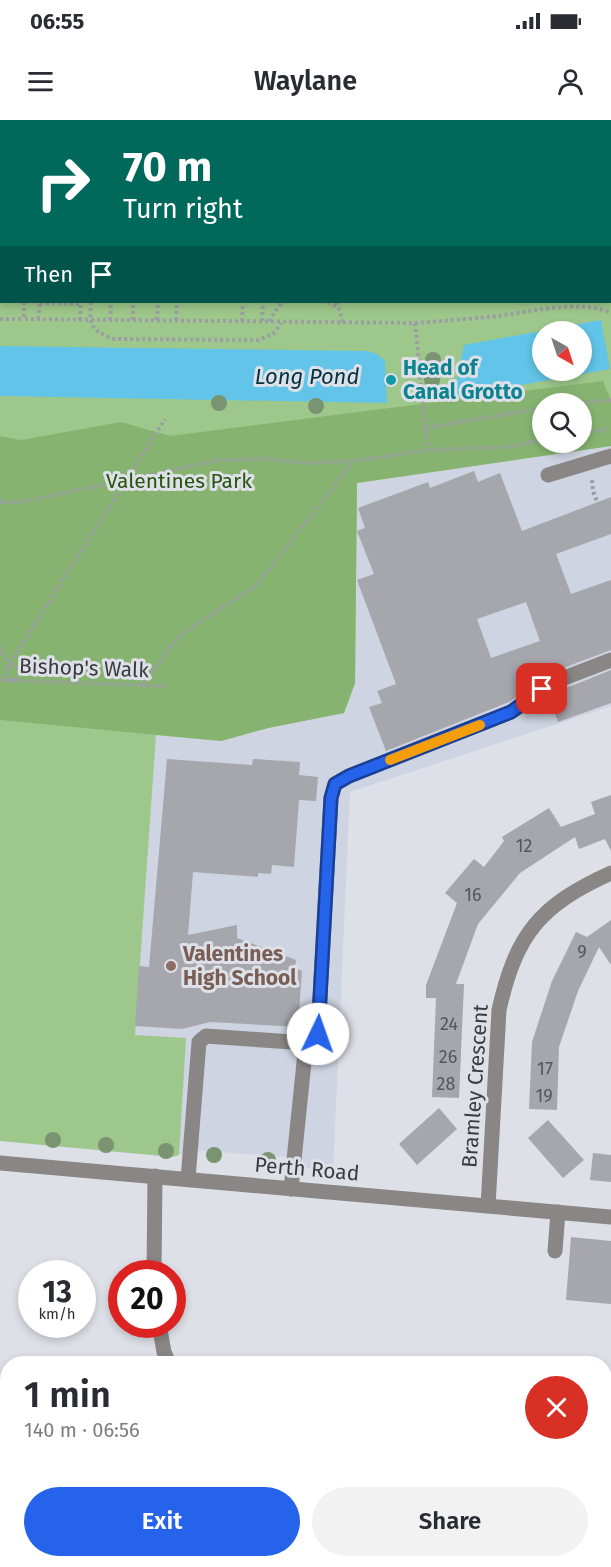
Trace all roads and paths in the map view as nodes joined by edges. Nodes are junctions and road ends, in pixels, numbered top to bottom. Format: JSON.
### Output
{"nodes":[{"id":1,"x":24,"y":303,"type":"edge"},
{"id":2,"x":40,"y":303,"type":"edge"},
{"id":3,"x":81,"y":303,"type":"edge"},
{"id":4,"x":91,"y":303,"type":"edge"},
{"id":5,"x":111,"y":303,"type":"edge"},
{"id":6,"x":134,"y":303,"type":"edge"},
{"id":7,"x":157,"y":303,"type":"edge"},
{"id":8,"x":177,"y":303,"type":"edge"},
{"id":9,"x":243,"y":303,"type":"edge"},
{"id":10,"x":262,"y":303,"type":"edge"},
{"id":11,"x":281,"y":303,"type":"edge"},
{"id":12,"x":330,"y":303,"type":"edge"},
{"id":13,"x":338,"y":303,"type":"edge"},
{"id":14,"x":339,"y":308,"type":"junction"},
{"id":15,"x":611,"y":313,"type":"edge"},
{"id":16,"x":0,"y":319,"type":"edge"},
{"id":17,"x":24,"y":319,"type":"junction"},
{"id":18,"x":39,"y":319,"type":"junction"},
{"id":19,"x":80,"y":320,"type":"junction"},
{"id":20,"x":90,"y":320,"type":"junction"},
{"id":21,"x":110,"y":320,"type":"junction"},
{"id":22,"x":133,"y":320,"type":"junction"},
{"id":23,"x":176,"y":320,"type":"junction"},
{"id":24,"x":157,"y":321,"type":"junction"},
{"id":25,"x":242,"y":321,"type":"junction"},
{"id":26,"x":262,"y":321,"type":"junction"},
{"id":27,"x":268,"y":322,"type":"junction"},
{"id":28,"x":282,"y":323,"type":"junction"},
{"id":29,"x":343,"y":323,"type":"junction"},
{"id":30,"x":415,"y":323,"type":"junction"},
{"id":31,"x":611,"y":400,"type":"edge"},
{"id":32,"x":592,"y":402,"type":"edge"},
{"id":33,"x":532,"y":410,"type":"edge"},
{"id":34,"x":165,"y":420,"type":"dead end"},
{"id":35,"x":425,"y":428,"type":"junction"},
{"id":36,"x":611,"y":428,"type":"edge"},
{"id":37,"x":592,"y":431,"type":"edge"},
{"id":38,"x":532,"y":442,"type":"edge"},
{"id":39,"x":428,"y":450,"type":"junction"},
{"id":40,"x":611,"y":456,"type":"edge"},
{"id":41,"x":353,"y":461,"type":"junction"},
{"id":42,"x":548,"y":475,"type":"dead end"},
{"id":43,"x":127,"y":481,"type":"junction"},
{"id":44,"x":593,"y":491,"type":"dead end"},
{"id":45,"x":0,"y":502,"type":"edge"},
{"id":46,"x":597,"y":502,"type":"dead end"},
{"id":47,"x":0,"y":647,"type":"edge"},
{"id":48,"x":611,"y":660,"type":"edge"},
{"id":49,"x":10,"y":666,"type":"junction"},
{"id":50,"x":12,"y":679,"type":"junction"},
{"id":51,"x":0,"y":680,"type":"edge"},
{"id":52,"x":141,"y":686,"type":"junction"},
{"id":53,"x":166,"y":686,"type":"dead end"},
{"id":54,"x":611,"y":873,"type":"edge"},
{"id":55,"x":306,"y":1043,"type":"junction"},
{"id":56,"x":0,"y":1163,"type":"edge"},
{"id":57,"x":154,"y":1176,"type":"junction"},
{"id":58,"x":188,"y":1179,"type":"junction"},
{"id":59,"x":291,"y":1189,"type":"junction"},
{"id":60,"x":488,"y":1206,"type":"junction"},
{"id":61,"x":558,"y":1212,"type":"junction"},
{"id":62,"x":611,"y":1217,"type":"edge"},
{"id":63,"x":555,"y":1251,"type":"dead end"},
{"id":64,"x":154,"y":1260,"type":"edge"},
{"id":65,"x":162,"y":1338,"type":"edge"},
{"id":66,"x":166,"y":1356,"type":"edge"}],
"edges":[{"from":1,"to":17,"type":"path"},
{"from":2,"to":18,"type":"path"},
{"from":3,"to":19,"type":"path"},
{"from":4,"to":20,"type":"path"},
{"from":5,"to":21,"type":"path"},
{"from":6,"to":22,"type":"path"},
{"from":7,"to":24,"type":"path"},
{"from":8,"to":23,"type":"path"},
{"from":9,"to":25,"type":"path"},
{"from":10,"to":26,"type":"path"},
{"from":11,"to":27,"type":"path"},
{"from":12,"to":14,"type":"path"},
{"from":13,"to":14,"type":"path"},
{"from":14,"to":29,"type":"path"},
{"from":15,"to":30,"type":"path"},
{"from":16,"to":17,"type":"path"},
{"from":17,"to":18,"type":"path"},
{"from":18,"to":19,"type":"path"},
{"from":19,"to":20,"type":"path"},
{"from":20,"to":21,"type":"path"},
{"from":20,"to":28,"type":"path"},
{"from":21,"to":22,"type":"path"},
{"from":22,"to":24,"type":"path"},
{"from":23,"to":24,"type":"path"},
{"from":23,"to":25,"type":"path"},
{"from":25,"to":26,"type":"path"},
{"from":26,"to":27,"type":"path"},
{"from":27,"to":28,"type":"path"},
{"from":28,"to":29,"type":"path"},
{"from":29,"to":30,"type":"path"},
{"from":30,"to":35,"type":"path"},
{"from":31,"to":32,"type":"path"},
{"from":33,"to":35,"type":"path"},
{"from":34,"to":43,"type":"path"},
{"from":35,"to":39,"type":"path"},
{"from":36,"to":37,"type":"path"},
{"from":38,"to":39,"type":"path"},
{"from":39,"to":41,"type":"path"},
{"from":40,"to":42,"type":"street"},
{"from":41,"to":43,"type":"path"},
{"from":41,"to":52,"type":"path"},
{"from":43,"to":45,"type":"path"},
{"from":43,"to":49,"type":"path"},
{"from":44,"to":46,"type":"path"},
{"from":47,"to":49,"type":"path"},
{"from":48,"to":55,"type":"street"},
{"from":49,"to":50,"type":"path"},
{"from":49,"to":50,"type":"path"},
{"from":50,"to":51,"type":"path","name":"Bishop's Walk"},
{"from":50,"to":52,"type":"path","name":"Bishop's Walk"},
{"from":52,"to":53,"type":"path","name":"Bishop's Walk"},
{"from":54,"to":60,"type":"street","name":"Bramley Crescent"},
{"from":55,"to":58,"type":"street"},
{"from":55,"to":59,"type":"street"},
{"from":56,"to":57,"type":"street","name":"Perth Road"},
{"from":57,"to":58,"type":"street","name":"Perth Road"},
{"from":57,"to":64,"type":"street"},
{"from":58,"to":59,"type":"street","name":"Perth Road"},
{"from":59,"to":60,"type":"street","name":"Perth Road"},
{"from":60,"to":61,"type":"street","name":"Perth Road"},
{"from":61,"to":62,"type":"street","name":"Perth Road"},
{"from":61,"to":63,"type":"street"},
{"from":65,"to":66,"type":"street"}]}
